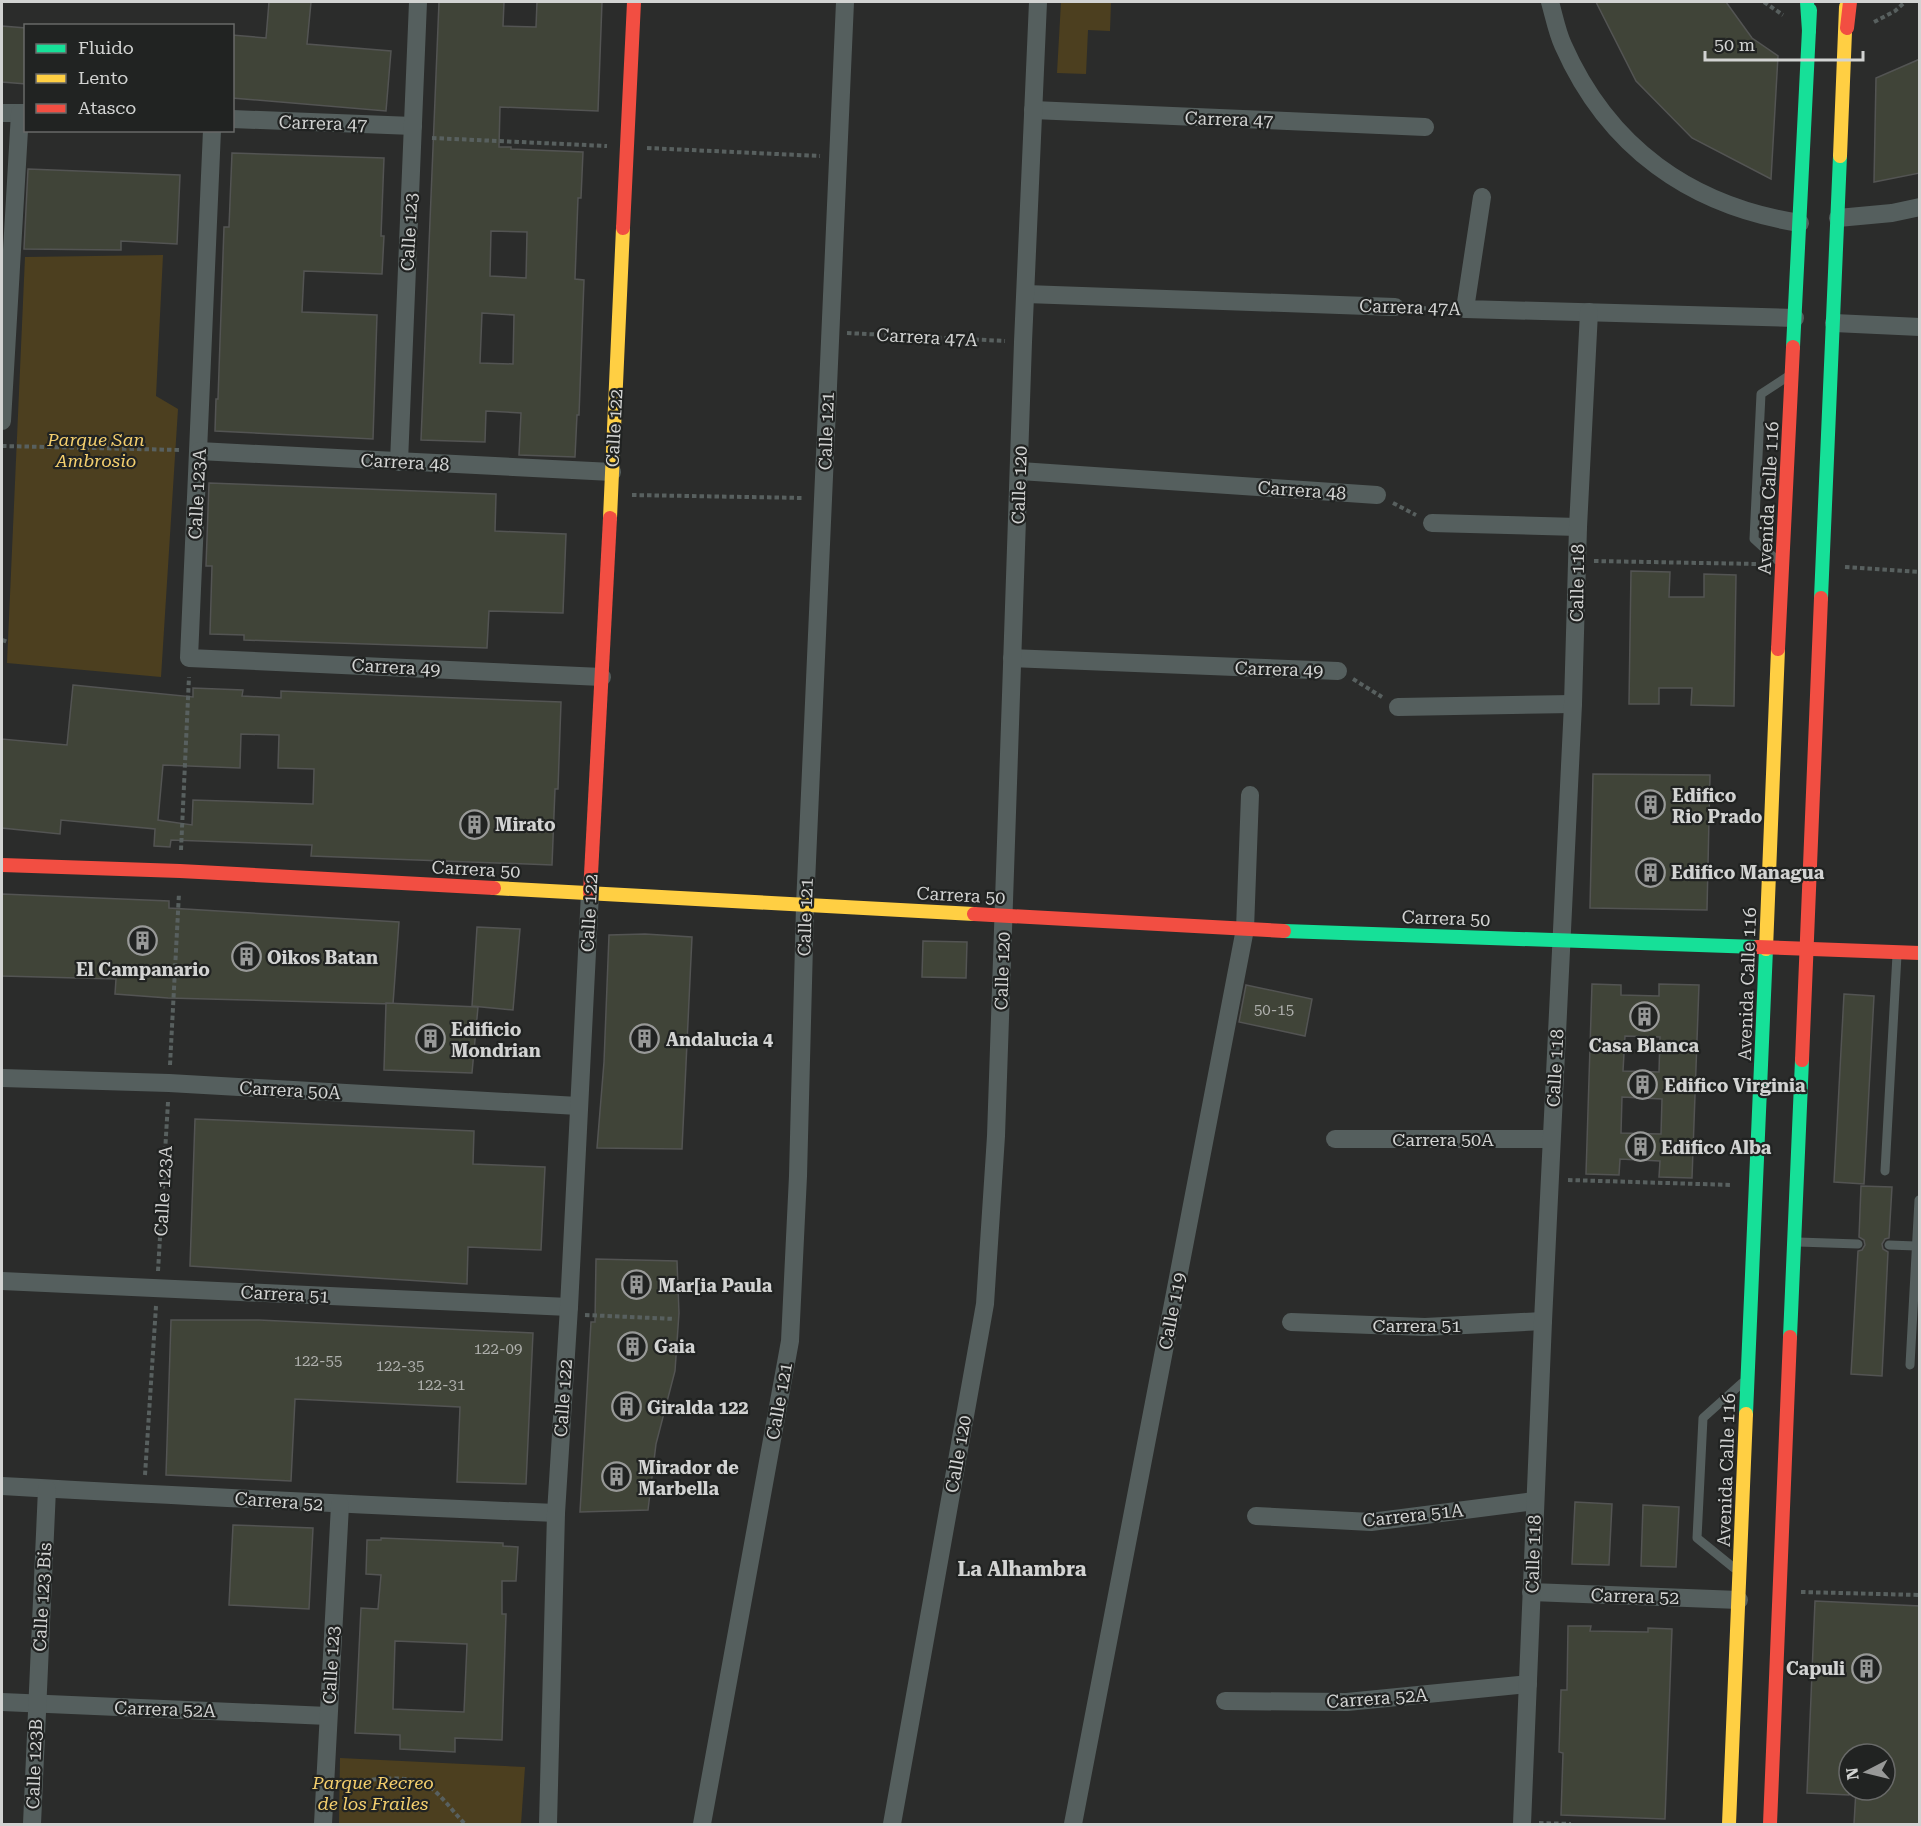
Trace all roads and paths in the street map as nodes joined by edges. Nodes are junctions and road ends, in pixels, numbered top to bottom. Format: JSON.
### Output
{"nodes":[{"id":1,"x":418,"y":2,"type":"edge"},
{"id":2,"x":634,"y":2,"type":"edge"},
{"id":3,"x":845,"y":2,"type":"edge"},
{"id":4,"x":1038,"y":2,"type":"edge"},
{"id":5,"x":1550,"y":2,"type":"edge"},
{"id":6,"x":1764,"y":2,"type":"edge"},
{"id":7,"x":1809,"y":2,"type":"edge"},
{"id":8,"x":1848,"y":2,"type":"edge"},
{"id":9,"x":1905,"y":2,"type":"edge"},
{"id":10,"x":1791,"y":21,"type":"dead end"},
{"id":11,"x":1868,"y":25,"type":"dead end"},
{"id":12,"x":1033,"y":110,"type":"junction"},
{"id":13,"x":2,"y":112,"type":"edge"},
{"id":14,"x":23,"y":113,"type":"edge"},
{"id":15,"x":234,"y":120,"type":"edge"},
{"id":16,"x":413,"y":126,"type":"junction"},
{"id":17,"x":1425,"y":128,"type":"dead end"},
{"id":18,"x":213,"y":132,"type":"edge"},
{"id":19,"x":1482,"y":197,"type":"dead end"},
{"id":20,"x":1920,"y":207,"type":"edge"},
{"id":21,"x":1838,"y":218,"type":"junction"},
{"id":22,"x":1800,"y":223,"type":"junction"},
{"id":23,"x":1026,"y":294,"type":"junction"},
{"id":24,"x":1395,"y":307,"type":"joint"},
{"id":25,"x":1465,"y":309,"type":"junction"},
{"id":26,"x":1589,"y":312,"type":"junction"},
{"id":27,"x":1795,"y":318,"type":"junction"},
{"id":28,"x":1834,"y":324,"type":"junction"},
{"id":29,"x":1920,"y":327,"type":"edge"},
{"id":30,"x":830,"y":333,"type":"junction"},
{"id":31,"x":1023,"y":342,"type":"junction"},
{"id":32,"x":1792,"y":374,"type":"junction"},
{"id":33,"x":2,"y":421,"type":"edge"},
{"id":34,"x":2,"y":446,"type":"edge"},
{"id":35,"x":199,"y":451,"type":"junction"},
{"id":36,"x":399,"y":462,"type":"junction"},
{"id":37,"x":1020,"y":471,"type":"junction"},
{"id":38,"x":612,"y":472,"type":"junction"},
{"id":39,"x":611,"y":495,"type":"junction"},
{"id":40,"x":1377,"y":495,"type":"joint"},
{"id":41,"x":823,"y":499,"type":"junction"},
{"id":42,"x":1432,"y":523,"type":"joint"},
{"id":43,"x":1578,"y":527,"type":"junction"},
{"id":44,"x":1578,"y":561,"type":"junction"},
{"id":45,"x":1782,"y":565,"type":"junction"},
{"id":46,"x":1823,"y":566,"type":"junction"},
{"id":47,"x":1920,"y":572,"type":"edge"},
{"id":48,"x":2,"y":640,"type":"edge"},
{"id":49,"x":8,"y":642,"type":"dead end"},
{"id":50,"x":189,"y":658,"type":"junction"},
{"id":51,"x":1012,"y":658,"type":"junction"},
{"id":52,"x":1338,"y":671,"type":"joint"},
{"id":53,"x":602,"y":676,"type":"junction"},
{"id":54,"x":1573,"y":704,"type":"junction"},
{"id":55,"x":1398,"y":707,"type":"joint"},
{"id":56,"x":1250,"y":795,"type":"dead end"},
{"id":57,"x":181,"y":858,"type":"dead end"},
{"id":58,"x":2,"y":866,"type":"edge"},
{"id":59,"x":179,"y":889,"type":"dead end"},
{"id":60,"x":590,"y":893,"type":"junction"},
{"id":61,"x":806,"y":906,"type":"junction"},
{"id":62,"x":1005,"y":915,"type":"junction"},
{"id":63,"x":1245,"y":928,"type":"junction"},
{"id":64,"x":1561,"y":940,"type":"junction"},
{"id":65,"x":1766,"y":948,"type":"junction"},
{"id":66,"x":1806,"y":949,"type":"junction"},
{"id":67,"x":1898,"y":952,"type":"junction"},
{"id":68,"x":1920,"y":953,"type":"edge"},
{"id":69,"x":2,"y":1078,"type":"edge"},
{"id":70,"x":169,"y":1083,"type":"junction"},
{"id":71,"x":578,"y":1106,"type":"junction"},
{"id":72,"x":1335,"y":1139,"type":"dead end"},
{"id":73,"x":1551,"y":1139,"type":"junction"},
{"id":74,"x":1885,"y":1171,"type":"dead end"},
{"id":75,"x":1550,"y":1179,"type":"junction"},
{"id":76,"x":1756,"y":1186,"type":"junction"},
{"id":77,"x":1919,"y":1200,"type":"edge"},
{"id":78,"x":1794,"y":1242,"type":"junction"},
{"id":79,"x":1858,"y":1244,"type":"dead end"},
{"id":80,"x":1888,"y":1245,"type":"dead end"},
{"id":81,"x":1916,"y":1246,"type":"junction"},
{"id":82,"x":2,"y":1281,"type":"edge"},
{"id":83,"x":157,"y":1288,"type":"junction"},
{"id":84,"x":569,"y":1311,"type":"junction"},
{"id":85,"x":675,"y":1319,"type":"dead end"},
{"id":86,"x":1543,"y":1321,"type":"junction"},
{"id":87,"x":1291,"y":1322,"type":"dead end"},
{"id":88,"x":1910,"y":1365,"type":"dead end"},
{"id":89,"x":1748,"y":1377,"type":"junction"},
{"id":90,"x":2,"y":1486,"type":"edge"},
{"id":91,"x":47,"y":1489,"type":"junction"},
{"id":92,"x":144,"y":1492,"type":"junction"},
{"id":93,"x":1535,"y":1501,"type":"junction"},
{"id":94,"x":340,"y":1505,"type":"junction"},
{"id":95,"x":556,"y":1513,"type":"junction"},
{"id":96,"x":1256,"y":1516,"type":"dead end"},
{"id":97,"x":1740,"y":1574,"type":"junction"},
{"id":98,"x":1780,"y":1591,"type":"junction"},
{"id":99,"x":1531,"y":1592,"type":"junction"},
{"id":100,"x":1920,"y":1595,"type":"edge"},
{"id":101,"x":1739,"y":1600,"type":"junction"},
{"id":102,"x":1528,"y":1684,"type":"junction"},
{"id":103,"x":1226,"y":1701,"type":"dead end"},
{"id":104,"x":2,"y":1702,"type":"edge"},
{"id":105,"x":36,"y":1704,"type":"junction"},
{"id":106,"x":328,"y":1716,"type":"junction"},
{"id":107,"x":325,"y":1784,"type":"junction"},
{"id":108,"x":1522,"y":1823,"type":"edge"},
{"id":109,"x":32,"y":1824,"type":"edge"},
{"id":110,"x":323,"y":1824,"type":"edge"},
{"id":111,"x":465,"y":1824,"type":"edge"},
{"id":112,"x":548,"y":1824,"type":"edge"},
{"id":113,"x":702,"y":1824,"type":"edge"},
{"id":114,"x":892,"y":1824,"type":"edge"},
{"id":115,"x":1074,"y":1824,"type":"edge"},
{"id":116,"x":1571,"y":1824,"type":"edge"},
{"id":117,"x":1729,"y":1824,"type":"edge"},
{"id":118,"x":1770,"y":1824,"type":"edge"}],
"edges":[{"from":1,"to":16,"type":"street","name":"Calle 123"},
{"from":2,"to":38,"type":"main road","name":"Calle 122"},
{"from":3,"to":30,"type":"street","name":"Calle 121"},
{"from":4,"to":12,"type":"street","name":"Calle 120"},
{"from":5,"to":22,"type":"street"},
{"from":6,"to":10,"type":"path"},
{"from":7,"to":22,"type":"main road","name":"Avenida Calle 116"},
{"from":8,"to":21,"type":"main road"},
{"from":9,"to":11,"type":"path"},
{"from":12,"to":17,"type":"street","name":"Carrera 47"},
{"from":12,"to":23,"type":"street","name":"Calle 120"},
{"from":13,"to":14,"type":"street"},
{"from":14,"to":33,"type":"street"},
{"from":15,"to":16,"type":"street","name":"Carrera 47"},
{"from":16,"to":36,"type":"street","name":"Calle 123"},
{"from":18,"to":35,"type":"street","name":"Calle 123A"},
{"from":19,"to":25,"type":"street"},
{"from":20,"to":21,"type":"street"},
{"from":21,"to":28,"type":"main road"},
{"from":22,"to":27,"type":"main road","name":"Avenida Calle 116"},
{"from":23,"to":24,"type":"street","name":"Carrera 47A"},
{"from":23,"to":31,"type":"street","name":"Calle 120"},
{"from":24,"to":25,"type":"path","name":"Carrera 47A"},
{"from":25,"to":26,"type":"street","name":"Carrera 47A"},
{"from":26,"to":27,"type":"street","name":"Carrera 47A"},
{"from":26,"to":43,"type":"street","name":"Calle 118"},
{"from":27,"to":32,"type":"main road","name":"Avenida Calle 116"},
{"from":28,"to":29,"type":"street"},
{"from":28,"to":46,"type":"main road"},
{"from":30,"to":31,"type":"path","name":"Carrera 47A"},
{"from":30,"to":41,"type":"street","name":"Calle 121"},
{"from":31,"to":37,"type":"street","name":"Calle 120"},
{"from":32,"to":45,"type":"main road","name":"Avenida Calle 116"},
{"from":32,"to":45,"type":"lane"},
{"from":34,"to":35,"type":"path"},
{"from":35,"to":36,"type":"street","name":"Carrera 48"},
{"from":35,"to":50,"type":"street","name":"Calle 123A"},
{"from":36,"to":38,"type":"street","name":"Carrera 48"},
{"from":37,"to":40,"type":"street","name":"Carrera 48"},
{"from":37,"to":51,"type":"street","name":"Calle 120"},
{"from":38,"to":39,"type":"main road","name":"Calle 122"},
{"from":39,"to":41,"type":"path"},
{"from":39,"to":53,"type":"main road","name":"Calle 122"},
{"from":40,"to":42,"type":"path"},
{"from":41,"to":61,"type":"street","name":"Calle 121"},
{"from":42,"to":43,"type":"street"},
{"from":43,"to":44,"type":"street","name":"Calle 118"},
{"from":44,"to":45,"type":"path"},
{"from":44,"to":54,"type":"street","name":"Calle 118"},
{"from":45,"to":65,"type":"main road","name":"Avenida Calle 116"},
{"from":46,"to":47,"type":"path"},
{"from":46,"to":66,"type":"main road"},
{"from":48,"to":49,"type":"path"},
{"from":50,"to":53,"type":"street","name":"Carrera 49"},
{"from":50,"to":57,"type":"path"},
{"from":51,"to":52,"type":"street","name":"Carrera 49"},
{"from":51,"to":62,"type":"street","name":"Calle 120"},
{"from":52,"to":55,"type":"path","name":"Carrera 49"},
{"from":53,"to":60,"type":"main road","name":"Calle 122"},
{"from":54,"to":55,"type":"street"},
{"from":54,"to":64,"type":"street","name":"Calle 118"},
{"from":56,"to":63,"type":"street","name":"Calle 119"},
{"from":58,"to":60,"type":"main road","name":"Carrera 50"},
{"from":59,"to":70,"type":"path","name":"Calle 123A"},
{"from":60,"to":61,"type":"main road","name":"Carrera 50"},
{"from":60,"to":71,"type":"street","name":"Calle 122"},
{"from":61,"to":62,"type":"main road","name":"Carrera 50"},
{"from":61,"to":113,"type":"street","name":"Calle 121"},
{"from":62,"to":63,"type":"main road","name":"Carrera 50"},
{"from":62,"to":114,"type":"street","name":"Calle 120"},
{"from":63,"to":64,"type":"main road","name":"Carrera 50"},
{"from":63,"to":115,"type":"street","name":"Calle 119"},
{"from":64,"to":65,"type":"main road","name":"Carrera 50"},
{"from":64,"to":73,"type":"street","name":"Calle 118"},
{"from":65,"to":66,"type":"main road","name":"Carrera 50"},
{"from":65,"to":76,"type":"main road","name":"Avenida Calle 116"},
{"from":66,"to":67,"type":"main road","name":"Carrera 50"},
{"from":66,"to":78,"type":"main road"},
{"from":67,"to":68,"type":"main road","name":"Carrera 50"},
{"from":67,"to":74,"type":"lane"},
{"from":69,"to":70,"type":"street","name":"Carrera 50A"},
{"from":70,"to":71,"type":"street","name":"Carrera 50A"},
{"from":70,"to":83,"type":"path","name":"Calle 123A"},
{"from":71,"to":84,"type":"street","name":"Calle 122"},
{"from":72,"to":73,"type":"street","name":"Carrera 50A"},
{"from":73,"to":75,"type":"street","name":"Calle 118"},
{"from":75,"to":76,"type":"path"},
{"from":75,"to":86,"type":"street","name":"Calle 118"},
{"from":76,"to":89,"type":"main road","name":"Avenida Calle 116"},
{"from":77,"to":81,"type":"lane"},
{"from":78,"to":79,"type":"lane"},
{"from":78,"to":98,"type":"main road"},
{"from":80,"to":81,"type":"lane"},
{"from":81,"to":88,"type":"lane"},
{"from":82,"to":83,"type":"street","name":"Carrera 51"},
{"from":83,"to":84,"type":"street","name":"Carrera 51"},
{"from":83,"to":92,"type":"path","name":"Calle 123A"},
{"from":84,"to":85,"type":"path"},
{"from":84,"to":95,"type":"street","name":"Calle 122"},
{"from":86,"to":87,"type":"street","name":"Carrera 51"},
{"from":86,"to":93,"type":"street","name":"Calle 118"},
{"from":89,"to":97,"type":"main road","name":"Avenida Calle 116"},
{"from":89,"to":97,"type":"lane"},
{"from":90,"to":91,"type":"street","name":"Carrera 52"},
{"from":91,"to":92,"type":"street","name":"Carrera 52"},
{"from":91,"to":105,"type":"street","name":"Calle 123 Bis"},
{"from":92,"to":94,"type":"street","name":"Carrera 52"},
{"from":93,"to":96,"type":"street","name":"Carrera 51A"},
{"from":93,"to":99,"type":"street","name":"Calle 118"},
{"from":94,"to":95,"type":"street","name":"Carrera 52"},
{"from":94,"to":106,"type":"street","name":"Calle 123"},
{"from":95,"to":112,"type":"street","name":"Calle 122"},
{"from":97,"to":101,"type":"main road","name":"Avenida Calle 116"},
{"from":98,"to":100,"type":"path"},
{"from":98,"to":118,"type":"main road"},
{"from":99,"to":101,"type":"street","name":"Carrera 52"},
{"from":99,"to":102,"type":"street","name":"Calle 118"},
{"from":101,"to":117,"type":"main road","name":"Avenida Calle 116"},
{"from":102,"to":103,"type":"street","name":"Carrera 52A"},
{"from":102,"to":108,"type":"street","name":"Calle 118"},
{"from":104,"to":105,"type":"street","name":"Carrera 52A"},
{"from":105,"to":106,"type":"street","name":"Carrera 52A"},
{"from":105,"to":109,"type":"street","name":"Calle 123B"},
{"from":106,"to":107,"type":"street","name":"Calle 123"},
{"from":107,"to":110,"type":"street","name":"Calle 123"},
{"from":107,"to":111,"type":"path"},
{"from":108,"to":116,"type":"path"}]}
